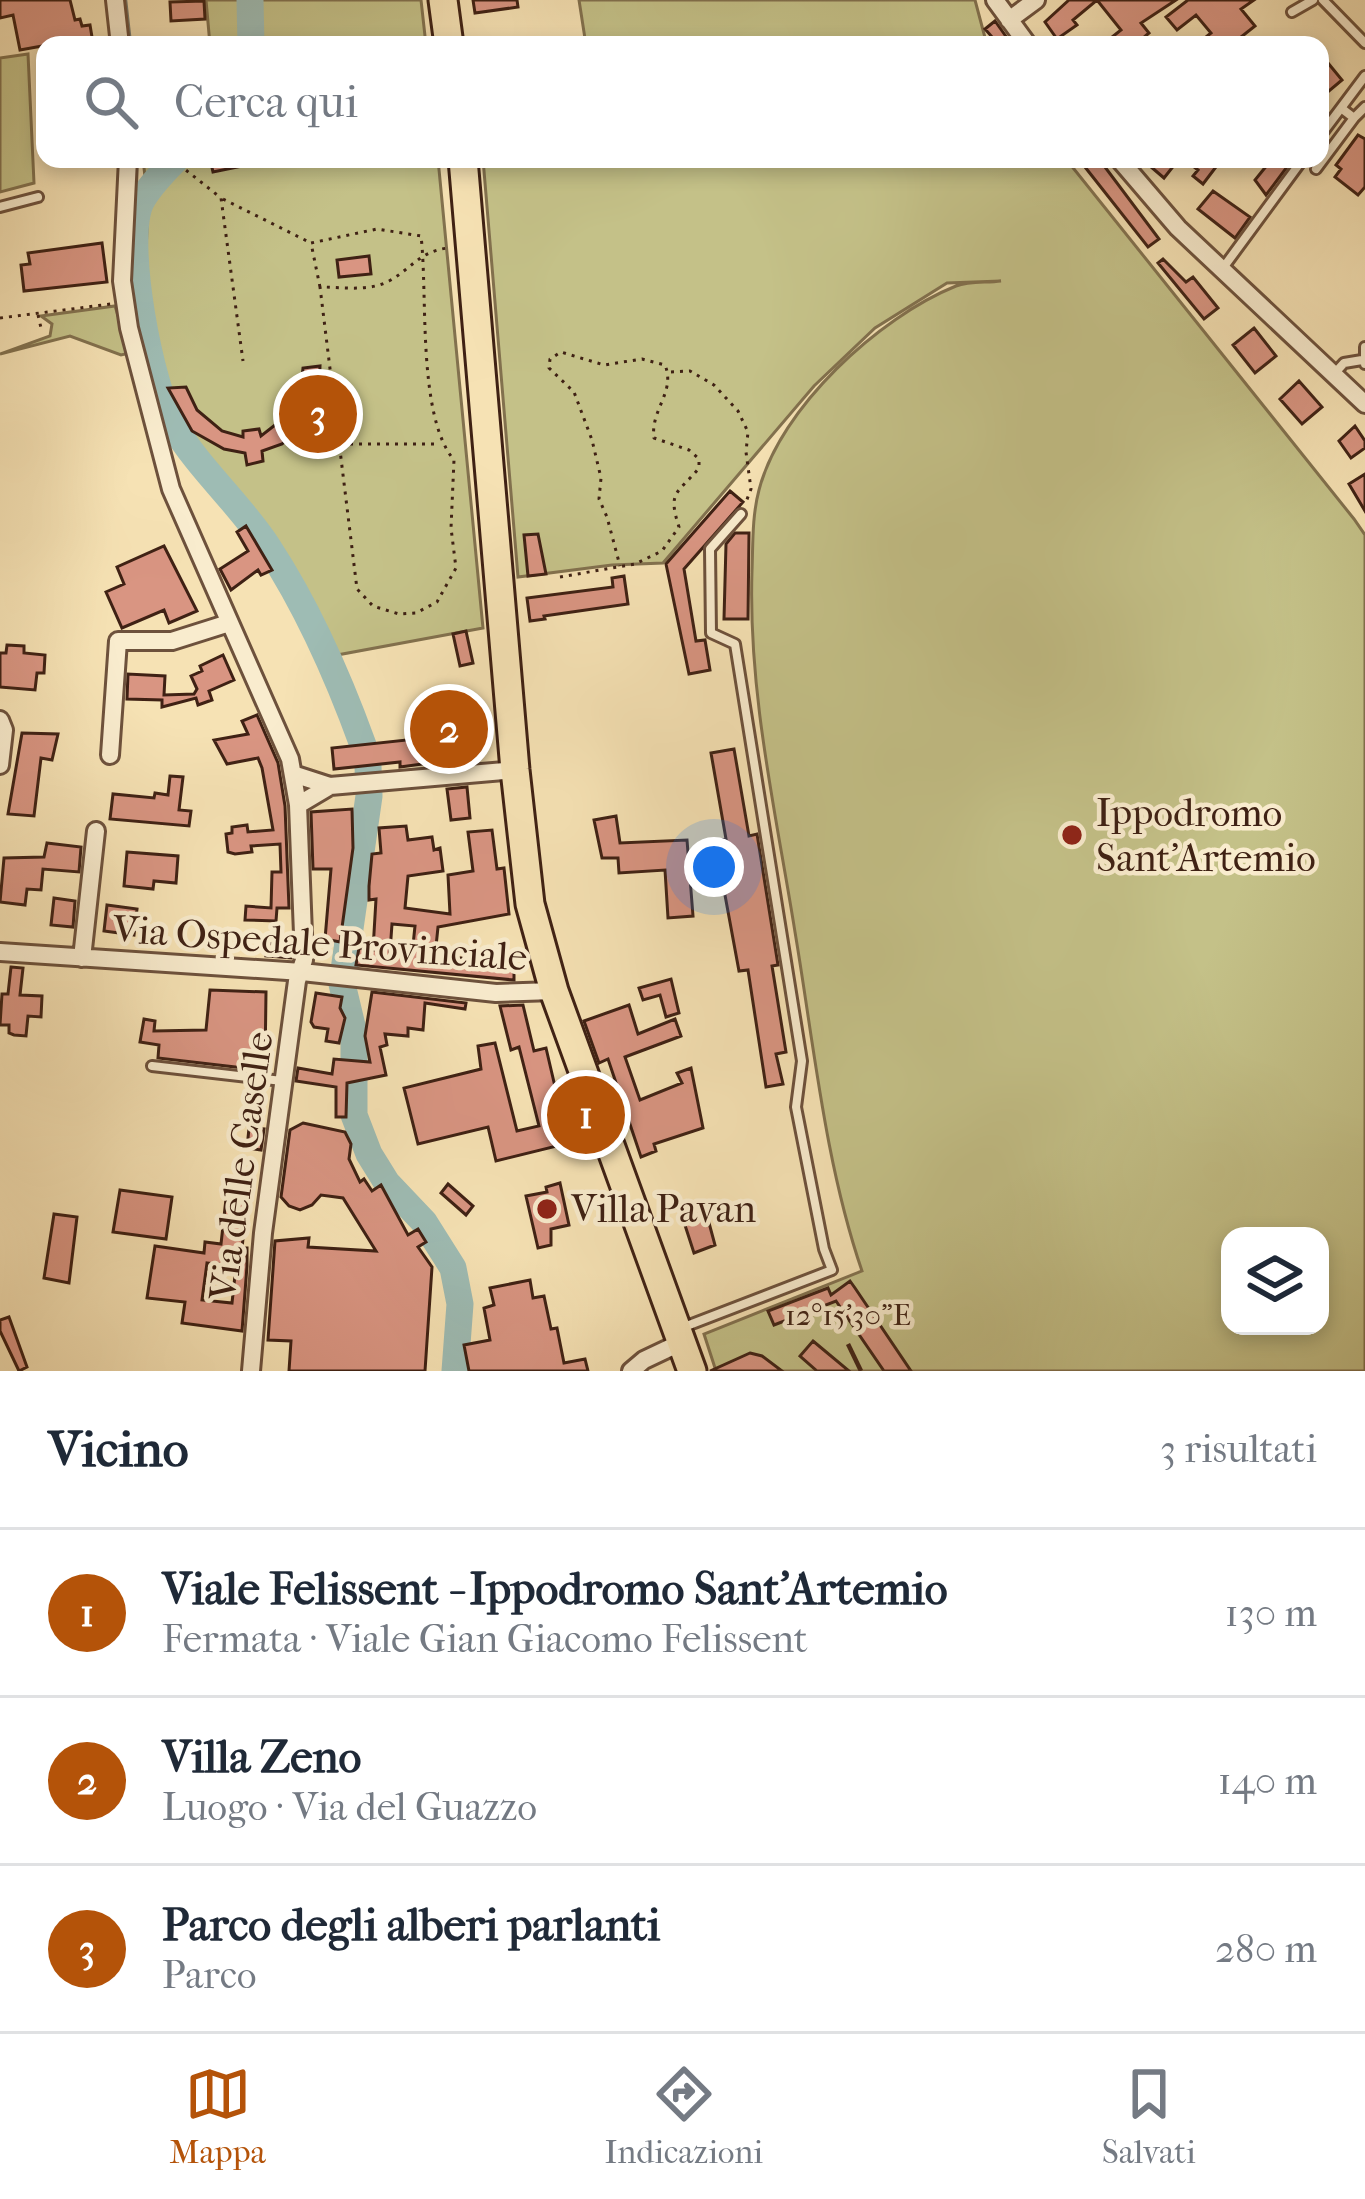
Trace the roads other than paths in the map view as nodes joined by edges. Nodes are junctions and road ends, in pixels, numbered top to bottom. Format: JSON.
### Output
{"nodes":[{"id":1,"x":116,"y":0,"type":"edge"},
{"id":2,"x":443,"y":0,"type":"edge"},
{"id":3,"x":995,"y":0,"type":"edge"},
{"id":4,"x":1036,"y":0,"type":"edge"},
{"id":5,"x":1313,"y":0,"type":"edge"},
{"id":6,"x":1323,"y":0,"type":"edge"},
{"id":7,"x":1292,"y":13,"type":"dead end"},
{"id":8,"x":1009,"y":20,"type":"junction"},
{"id":9,"x":119,"y":36,"type":"edge"},
{"id":10,"x":448,"y":36,"type":"edge"},
{"id":11,"x":1021,"y":36,"type":"edge"},
{"id":12,"x":1365,"y":43,"type":"edge"},
{"id":13,"x":1365,"y":76,"type":"edge"},
{"id":14,"x":1365,"y":107,"type":"edge"},
{"id":15,"x":1341,"y":108,"type":"junction"},
{"id":16,"x":1354,"y":118,"type":"junction"},
{"id":17,"x":1329,"y":124,"type":"edge"},
{"id":18,"x":1329,"y":152,"type":"edge"},
{"id":19,"x":127,"y":168,"type":"edge"},
{"id":20,"x":464,"y":168,"type":"edge"},
{"id":21,"x":1127,"y":168,"type":"edge"},
{"id":22,"x":1296,"y":168,"type":"edge"},
{"id":23,"x":38,"y":197,"type":"dead end"},
{"id":24,"x":0,"y":207,"type":"edge"},
{"id":25,"x":1222,"y":270,"type":"junction"},
{"id":26,"x":1365,"y":347,"type":"edge"},
{"id":27,"x":1364,"y":362,"type":"edge"},
{"id":28,"x":1333,"y":375,"type":"junction"},
{"id":29,"x":1365,"y":404,"type":"edge"},
{"id":30,"x":741,"y":514,"type":"road end"},
{"id":31,"x":230,"y":623,"type":"junction"},
{"id":32,"x":0,"y":720,"type":"edge"},
{"id":33,"x":110,"y":755,"type":"dead end"},
{"id":34,"x":0,"y":765,"type":"edge"},
{"id":35,"x":515,"y":770,"type":"junction"},
{"id":36,"x":293,"y":774,"type":"junction"},
{"id":37,"x":330,"y":786,"type":"junction"},
{"id":38,"x":298,"y":805,"type":"junction"},
{"id":39,"x":96,"y":831,"type":"dead end"},
{"id":40,"x":0,"y":952,"type":"edge"},
{"id":41,"x":82,"y":958,"type":"junction"},
{"id":42,"x":302,"y":971,"type":"junction"},
{"id":43,"x":554,"y":992,"type":"junction"},
{"id":44,"x":152,"y":1066,"type":"dead end"},
{"id":45,"x":283,"y":1081,"type":"junction"},
{"id":46,"x":679,"y":1336,"type":"junction"},
{"id":47,"x":251,"y":1371,"type":"edge"},
{"id":48,"x":631,"y":1371,"type":"edge"},
{"id":49,"x":692,"y":1371,"type":"edge"}],
"edges":[{"from":1,"to":9,"type":"street"},
{"from":2,"to":10,"type":"main road"},
{"from":3,"to":8,"type":"street"},
{"from":4,"to":8,"type":"street"},
{"from":5,"to":7,"type":"lane"},
{"from":6,"to":12,"type":"lane"},
{"from":8,"to":11,"type":"street"},
{"from":13,"to":15,"type":"lane"},
{"from":14,"to":16,"type":"lane"},
{"from":15,"to":16,"type":"lane"},
{"from":15,"to":17,"type":"lane"},
{"from":16,"to":18,"type":"lane"},
{"from":19,"to":31,"type":"street","name":"Via delle Caselle"},
{"from":20,"to":35,"type":"main road"},
{"from":21,"to":25,"type":"street"},
{"from":22,"to":25,"type":"lane"},
{"from":23,"to":24,"type":"lane"},
{"from":25,"to":28,"type":"street"},
{"from":26,"to":27,"type":"lane"},
{"from":27,"to":28,"type":"lane"},
{"from":28,"to":29,"type":"street"},
{"from":30,"to":46,"type":"lane"},
{"from":31,"to":33,"type":"street"},
{"from":31,"to":36,"type":"street","name":"Via delle Caselle"},
{"from":32,"to":34,"type":"street"},
{"from":35,"to":37,"type":"street"},
{"from":35,"to":43,"type":"main road"},
{"from":36,"to":37,"type":"street"},
{"from":36,"to":38,"type":"street","name":"Via delle Caselle"},
{"from":37,"to":38,"type":"street"},
{"from":38,"to":42,"type":"street","name":"Via delle Caselle"},
{"from":39,"to":41,"type":"street","name":"Via Ospedale Provinciale"},
{"from":40,"to":41,"type":"street","name":"Via Ospedale Provinciale"},
{"from":41,"to":42,"type":"street","name":"Via Ospedale Provinciale"},
{"from":42,"to":43,"type":"street","name":"Via Ospedale Provinciale"},
{"from":42,"to":45,"type":"street","name":"Via delle Caselle"},
{"from":43,"to":46,"type":"main road"},
{"from":44,"to":45,"type":"lane"},
{"from":45,"to":47,"type":"street","name":"Via delle Caselle"},
{"from":46,"to":48,"type":"street"},
{"from":46,"to":49,"type":"main road"}]}
